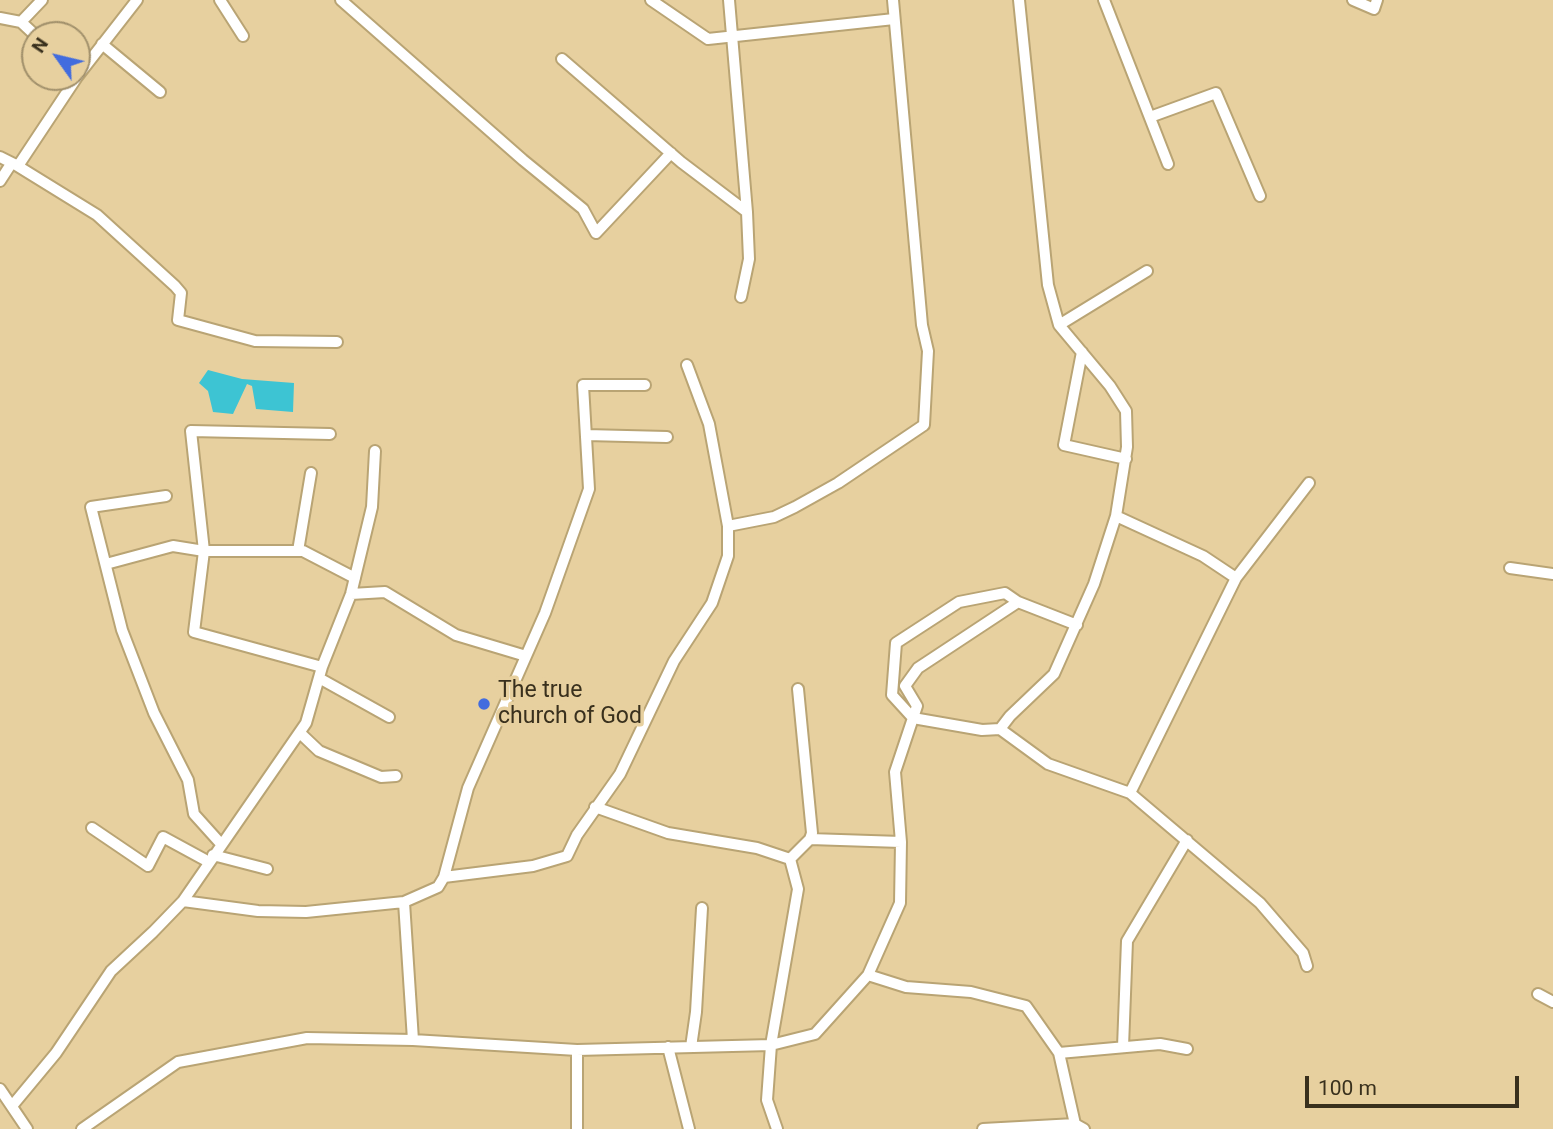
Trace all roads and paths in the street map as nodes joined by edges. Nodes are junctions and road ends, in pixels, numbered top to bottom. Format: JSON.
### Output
{"nodes":[{"id":1,"x":137,"y":0,"type":"edge"},
{"id":2,"x":220,"y":0,"type":"edge"},
{"id":3,"x":341,"y":0,"type":"edge"},
{"id":4,"x":651,"y":0,"type":"edge"},
{"id":5,"x":729,"y":0,"type":"edge"},
{"id":6,"x":893,"y":0,"type":"edge"},
{"id":7,"x":1020,"y":0,"type":"edge"},
{"id":8,"x":1104,"y":0,"type":"edge"},
{"id":9,"x":1353,"y":0,"type":"edge"},
{"id":10,"x":1377,"y":0,"type":"edge"},
{"id":11,"x":40,"y":1,"type":"edge"},
{"id":12,"x":0,"y":18,"type":"edge"},
{"id":13,"x":894,"y":19,"type":"junction"},
{"id":14,"x":22,"y":21,"type":"edge"},
{"id":15,"x":21,"y":22,"type":"edge"},
{"id":16,"x":243,"y":36,"type":"dead end"},
{"id":17,"x":731,"y":36,"type":"junction"},
{"id":18,"x":102,"y":44,"type":"junction"},
{"id":19,"x":91,"y":58,"type":"edge"},
{"id":20,"x":562,"y":59,"type":"dead end"},
{"id":21,"x":67,"y":91,"type":"edge"},
{"id":22,"x":160,"y":92,"type":"dead end"},
{"id":23,"x":1150,"y":117,"type":"junction"},
{"id":24,"x":671,"y":153,"type":"junction"},
{"id":25,"x":0,"y":157,"type":"edge"},
{"id":26,"x":14,"y":164,"type":"junction"},
{"id":27,"x":1168,"y":164,"type":"dead end"},
{"id":28,"x":0,"y":181,"type":"edge"},
{"id":29,"x":1259,"y":196,"type":"dead end"},
{"id":30,"x":747,"y":212,"type":"junction"},
{"id":31,"x":1147,"y":271,"type":"dead end"},
{"id":32,"x":741,"y":297,"type":"dead end"},
{"id":33,"x":1059,"y":325,"type":"junction"},
{"id":34,"x":337,"y":342,"type":"dead end"},
{"id":35,"x":1082,"y":352,"type":"junction"},
{"id":36,"x":687,"y":365,"type":"dead end"},
{"id":37,"x":645,"y":384,"type":"dead end"},
{"id":38,"x":330,"y":434,"type":"dead end"},
{"id":39,"x":586,"y":435,"type":"junction"},
{"id":40,"x":667,"y":436,"type":"dead end"},
{"id":41,"x":375,"y":451,"type":"dead end"},
{"id":42,"x":1126,"y":459,"type":"junction"},
{"id":43,"x":311,"y":473,"type":"dead end"},
{"id":44,"x":1309,"y":483,"type":"dead end"},
{"id":45,"x":166,"y":496,"type":"dead end"},
{"id":46,"x":1116,"y":516,"type":"junction"},
{"id":47,"x":728,"y":526,"type":"junction"},
{"id":48,"x":204,"y":551,"type":"junction"},
{"id":49,"x":298,"y":551,"type":"junction"},
{"id":50,"x":106,"y":564,"type":"junction"},
{"id":51,"x":1510,"y":568,"type":"dead end"},
{"id":52,"x":1553,"y":574,"type":"edge"},
{"id":53,"x":355,"y":578,"type":"junction"},
{"id":54,"x":1236,"y":578,"type":"junction"},
{"id":55,"x":351,"y":594,"type":"junction"},
{"id":56,"x":1018,"y":602,"type":"junction"},
{"id":57,"x":1077,"y":625,"type":"junction"},
{"id":58,"x":526,"y":656,"type":"junction"},
{"id":59,"x":320,"y":672,"type":"junction"},
{"id":60,"x":798,"y":689,"type":"dead end"},
{"id":61,"x":389,"y":718,"type":"dead end"},
{"id":62,"x":913,"y":718,"type":"junction"},
{"id":63,"x":1000,"y":729,"type":"junction"},
{"id":64,"x":300,"y":733,"type":"junction"},
{"id":65,"x":396,"y":776,"type":"dead end"},
{"id":66,"x":1130,"y":793,"type":"junction"},
{"id":67,"x":596,"y":807,"type":"junction"},
{"id":68,"x":92,"y":828,"type":"dead end"},
{"id":69,"x":810,"y":839,"type":"junction"},
{"id":70,"x":1187,"y":840,"type":"junction"},
{"id":71,"x":901,"y":842,"type":"junction"},
{"id":72,"x":221,"y":844,"type":"junction"},
{"id":73,"x":211,"y":859,"type":"junction"},
{"id":74,"x":790,"y":859,"type":"junction"},
{"id":75,"x":268,"y":869,"type":"dead end"},
{"id":76,"x":444,"y":877,"type":"junction"},
{"id":77,"x":183,"y":901,"type":"junction"},
{"id":78,"x":404,"y":902,"type":"junction"},
{"id":79,"x":702,"y":908,"type":"dead end"},
{"id":80,"x":1307,"y":967,"type":"dead end"},
{"id":81,"x":868,"y":975,"type":"junction"},
{"id":82,"x":1538,"y":994,"type":"dead end"},
{"id":83,"x":1553,"y":1002,"type":"edge"},
{"id":84,"x":412,"y":1040,"type":"junction"},
{"id":85,"x":771,"y":1045,"type":"junction"},
{"id":86,"x":668,"y":1047,"type":"junction"},
{"id":87,"x":691,"y":1047,"type":"junction"},
{"id":88,"x":1123,"y":1047,"type":"junction"},
{"id":89,"x":1187,"y":1049,"type":"dead end"},
{"id":90,"x":576,"y":1050,"type":"junction"},
{"id":91,"x":1059,"y":1053,"type":"junction"},
{"id":92,"x":0,"y":1089,"type":"edge"},
{"id":93,"x":12,"y":1106,"type":"junction"},
{"id":94,"x":1080,"y":1127,"type":"edge"},
{"id":95,"x":27,"y":1129,"type":"edge"},
{"id":96,"x":82,"y":1129,"type":"edge"},
{"id":97,"x":577,"y":1129,"type":"edge"},
{"id":98,"x":689,"y":1129,"type":"edge"},
{"id":99,"x":777,"y":1129,"type":"edge"},
{"id":100,"x":983,"y":1129,"type":"edge"}],
"edges":[{"from":1,"to":18,"type":"street"},
{"from":2,"to":16,"type":"street"},
{"from":3,"to":24,"type":"street"},
{"from":4,"to":17,"type":"street"},
{"from":5,"to":17,"type":"street"},
{"from":6,"to":13,"type":"street"},
{"from":7,"to":33,"type":"street"},
{"from":8,"to":23,"type":"street"},
{"from":9,"to":10,"type":"street"},
{"from":11,"to":14,"type":"street"},
{"from":12,"to":15,"type":"street"},
{"from":13,"to":17,"type":"street"},
{"from":13,"to":47,"type":"street"},
{"from":17,"to":30,"type":"street"},
{"from":18,"to":19,"type":"street"},
{"from":18,"to":22,"type":"street"},
{"from":20,"to":24,"type":"street"},
{"from":21,"to":26,"type":"street"},
{"from":23,"to":27,"type":"street"},
{"from":23,"to":29,"type":"street"},
{"from":24,"to":30,"type":"street"},
{"from":25,"to":26,"type":"street"},
{"from":26,"to":28,"type":"street"},
{"from":26,"to":34,"type":"street"},
{"from":30,"to":32,"type":"street"},
{"from":31,"to":33,"type":"street"},
{"from":33,"to":35,"type":"street"},
{"from":35,"to":42,"type":"street"},
{"from":35,"to":42,"type":"street"},
{"from":36,"to":47,"type":"street"},
{"from":37,"to":39,"type":"street"},
{"from":38,"to":48,"type":"street"},
{"from":39,"to":40,"type":"street"},
{"from":39,"to":58,"type":"street"},
{"from":41,"to":53,"type":"street"},
{"from":42,"to":46,"type":"street"},
{"from":43,"to":49,"type":"street"},
{"from":44,"to":54,"type":"street"},
{"from":45,"to":50,"type":"street"},
{"from":46,"to":54,"type":"street"},
{"from":46,"to":57,"type":"street"},
{"from":47,"to":67,"type":"street"},
{"from":48,"to":49,"type":"street"},
{"from":48,"to":50,"type":"street"},
{"from":48,"to":59,"type":"street"},
{"from":49,"to":53,"type":"street"},
{"from":50,"to":72,"type":"street"},
{"from":51,"to":52,"type":"street"},
{"from":53,"to":55,"type":"street"},
{"from":54,"to":66,"type":"street"},
{"from":55,"to":58,"type":"street"},
{"from":55,"to":59,"type":"street"},
{"from":56,"to":57,"type":"street"},
{"from":56,"to":62,"type":"street"},
{"from":56,"to":62,"type":"street"},
{"from":57,"to":63,"type":"street"},
{"from":58,"to":76,"type":"street"},
{"from":59,"to":61,"type":"street"},
{"from":59,"to":64,"type":"street"},
{"from":60,"to":69,"type":"street"},
{"from":62,"to":63,"type":"street"},
{"from":62,"to":71,"type":"street"},
{"from":63,"to":66,"type":"street"},
{"from":64,"to":65,"type":"street"},
{"from":64,"to":72,"type":"street"},
{"from":66,"to":70,"type":"street"},
{"from":67,"to":74,"type":"street"},
{"from":67,"to":76,"type":"street"},
{"from":68,"to":73,"type":"street"},
{"from":69,"to":71,"type":"street"},
{"from":69,"to":74,"type":"street"},
{"from":70,"to":80,"type":"street"},
{"from":70,"to":88,"type":"street"},
{"from":71,"to":81,"type":"street"},
{"from":72,"to":73,"type":"street"},
{"from":73,"to":75,"type":"street"},
{"from":73,"to":77,"type":"street"},
{"from":74,"to":85,"type":"street"},
{"from":76,"to":78,"type":"street"},
{"from":77,"to":78,"type":"street"},
{"from":77,"to":93,"type":"street"},
{"from":78,"to":84,"type":"street"},
{"from":79,"to":87,"type":"street"},
{"from":81,"to":85,"type":"street"},
{"from":81,"to":91,"type":"street"},
{"from":82,"to":83,"type":"street"},
{"from":84,"to":90,"type":"street"},
{"from":84,"to":96,"type":"street"},
{"from":85,"to":87,"type":"street"},
{"from":85,"to":99,"type":"street"},
{"from":86,"to":87,"type":"street"},
{"from":86,"to":90,"type":"street"},
{"from":86,"to":98,"type":"street"},
{"from":88,"to":89,"type":"street"},
{"from":88,"to":91,"type":"street"},
{"from":90,"to":97,"type":"street"},
{"from":91,"to":94,"type":"street"},
{"from":92,"to":93,"type":"street"},
{"from":93,"to":95,"type":"street"},
{"from":94,"to":100,"type":"street"}]}
